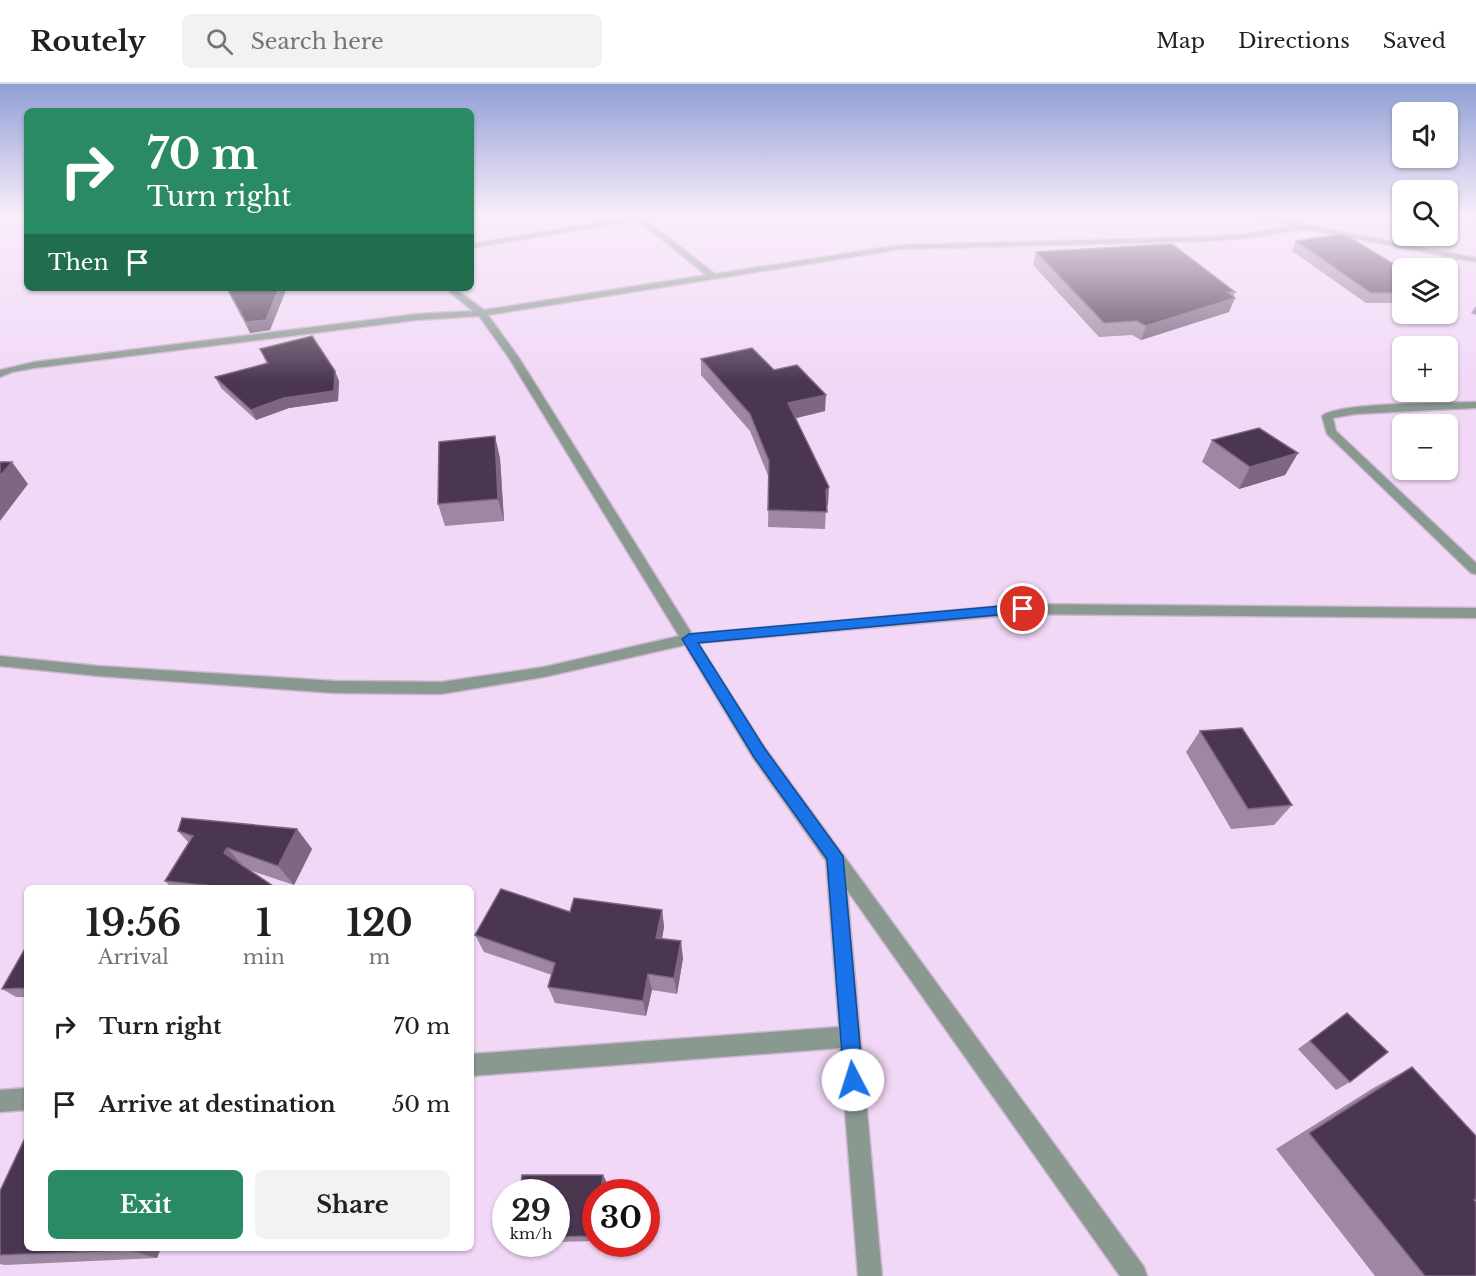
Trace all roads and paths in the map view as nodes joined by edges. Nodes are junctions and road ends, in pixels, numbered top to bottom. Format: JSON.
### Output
{"nodes":[{"id":1,"x":706,"y":271,"type":"edge"},
{"id":2,"x":755,"y":271,"type":"edge"},
{"id":3,"x":714,"y":277,"type":"junction"},
{"id":4,"x":453,"y":291,"type":"edge"},
{"id":5,"x":482,"y":313,"type":"junction"},
{"id":6,"x":0,"y":374,"type":"edge"},
{"id":7,"x":1476,"y":405,"type":"edge"},
{"id":8,"x":1476,"y":570,"type":"edge"},
{"id":9,"x":1476,"y":613,"type":"edge"},
{"id":10,"x":689,"y":639,"type":"junction"},
{"id":11,"x":0,"y":661,"type":"edge"},
{"id":12,"x":835,"y":856,"type":"junction"},
{"id":13,"x":850,"y":1036,"type":"junction"},
{"id":14,"x":474,"y":1065,"type":"edge"},
{"id":15,"x":24,"y":1099,"type":"edge"},
{"id":16,"x":0,"y":1101,"type":"edge"},
{"id":17,"x":870,"y":1276,"type":"edge"},
{"id":18,"x":1135,"y":1276,"type":"edge"}],
"edges":[{"from":1,"to":3,"type":"street"},
{"from":2,"to":3,"type":"street"},
{"from":3,"to":5,"type":"street"},
{"from":4,"to":5,"type":"street"},
{"from":5,"to":6,"type":"street"},
{"from":5,"to":10,"type":"street"},
{"from":7,"to":8,"type":"street"},
{"from":9,"to":10,"type":"street"},
{"from":10,"to":11,"type":"street"},
{"from":10,"to":12,"type":"street"},
{"from":12,"to":13,"type":"street"},
{"from":12,"to":18,"type":"street"},
{"from":13,"to":14,"type":"street"},
{"from":13,"to":17,"type":"street"},
{"from":15,"to":16,"type":"street"}]}
